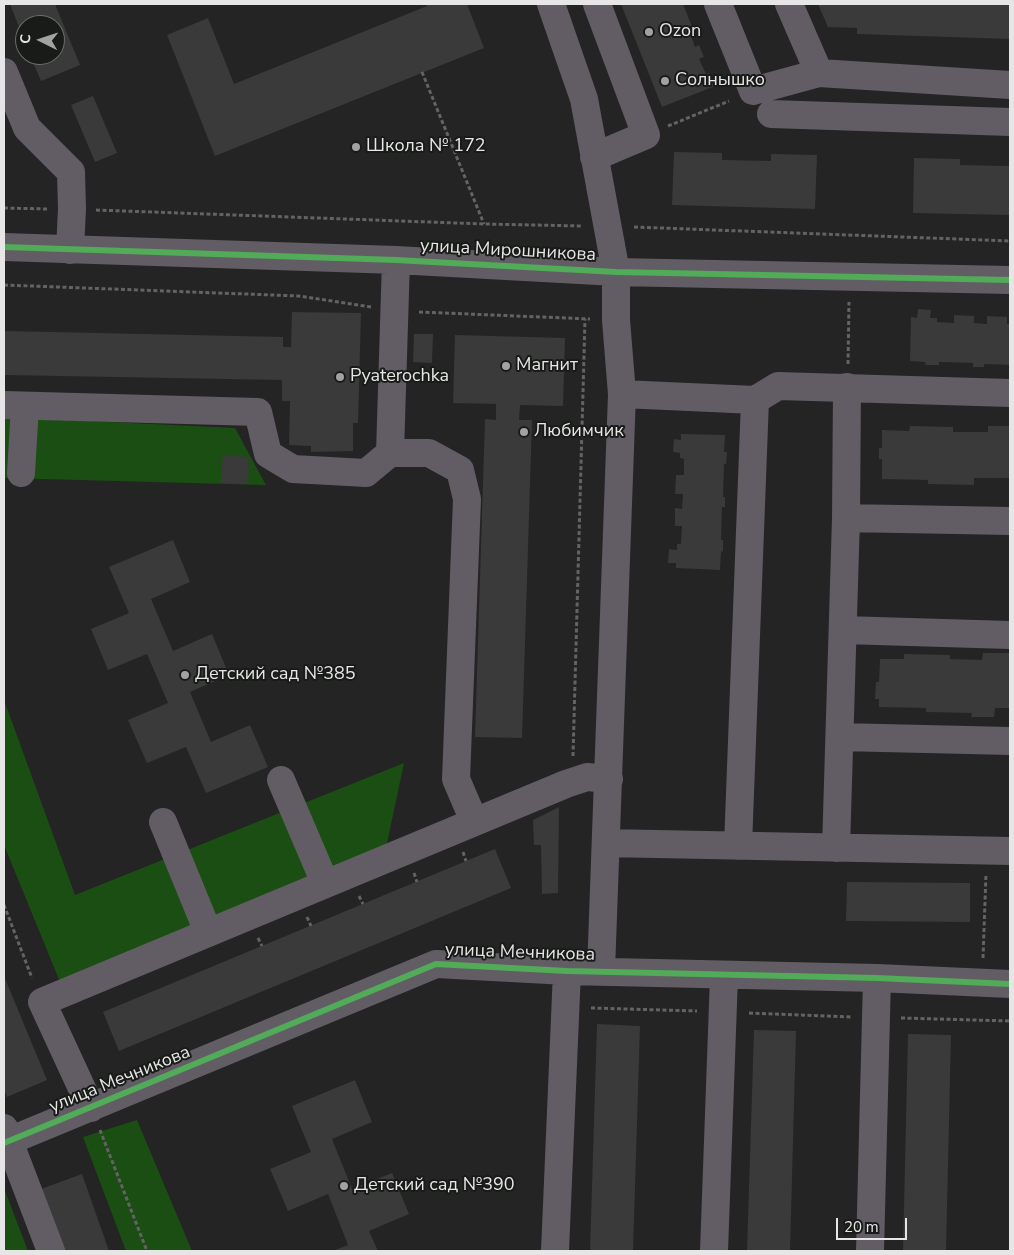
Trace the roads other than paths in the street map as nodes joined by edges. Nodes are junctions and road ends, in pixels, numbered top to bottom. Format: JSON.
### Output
{"nodes":[{"id":1,"x":551,"y":4,"type":"edge"},
{"id":2,"x":597,"y":4,"type":"edge"},
{"id":3,"x":718,"y":4,"type":"edge"},
{"id":4,"x":790,"y":4,"type":"edge"},
{"id":5,"x":4,"y":72,"type":"edge"},
{"id":6,"x":819,"y":73,"type":"junction"},
{"id":7,"x":1010,"y":85,"type":"edge"},
{"id":8,"x":771,"y":114,"type":"dead end"},
{"id":9,"x":1010,"y":122,"type":"edge"},
{"id":10,"x":594,"y":156,"type":"junction"},
{"id":11,"x":4,"y":247,"type":"edge"},
{"id":12,"x":70,"y":250,"type":"junction"},
{"id":13,"x":396,"y":260,"type":"junction"},
{"id":14,"x":616,"y":272,"type":"junction"},
{"id":15,"x":1010,"y":280,"type":"edge"},
{"id":16,"x":847,"y":387,"type":"junction"},
{"id":17,"x":1010,"y":393,"type":"edge"},
{"id":18,"x":622,"y":394,"type":"junction"},
{"id":19,"x":755,"y":400,"type":"junction"},
{"id":20,"x":14,"y":406,"type":"edge"},
{"id":21,"x":390,"y":453,"type":"junction"},
{"id":22,"x":21,"y":473,"type":"dead end"},
{"id":23,"x":846,"y":518,"type":"junction"},
{"id":24,"x":1010,"y":521,"type":"edge"},
{"id":25,"x":843,"y":630,"type":"junction"},
{"id":26,"x":1010,"y":635,"type":"edge"},
{"id":27,"x":840,"y":737,"type":"junction"},
{"id":28,"x":1010,"y":741,"type":"edge"},
{"id":29,"x":609,"y":779,"type":"junction"},
{"id":30,"x":281,"y":780,"type":"dead end"},
{"id":31,"x":474,"y":821,"type":"junction"},
{"id":32,"x":163,"y":822,"type":"dead end"},
{"id":33,"x":606,"y":843,"type":"junction"},
{"id":34,"x":738,"y":846,"type":"junction"},
{"id":35,"x":836,"y":848,"type":"junction"},
{"id":36,"x":998,"y":851,"type":"edge"},
{"id":37,"x":325,"y":884,"type":"junction"},
{"id":38,"x":208,"y":932,"type":"junction"},
{"id":39,"x":567,"y":971,"type":"junction"},
{"id":40,"x":601,"y":971,"type":"junction"},
{"id":41,"x":724,"y":976,"type":"junction"},
{"id":42,"x":877,"y":978,"type":"junction"},
{"id":43,"x":1010,"y":984,"type":"edge"},
{"id":44,"x":91,"y":1108,"type":"junction"},
{"id":45,"x":6,"y":1137,"type":"edge"},
{"id":46,"x":51,"y":1251,"type":"edge"},
{"id":47,"x":555,"y":1251,"type":"edge"},
{"id":48,"x":714,"y":1251,"type":"edge"},
{"id":49,"x":870,"y":1251,"type":"edge"}],
"edges":[{"from":1,"to":10,"type":"street"},
{"from":2,"to":10,"type":"street"},
{"from":3,"to":6,"type":"street"},
{"from":4,"to":6,"type":"street"},
{"from":5,"to":12,"type":"street"},
{"from":6,"to":7,"type":"street"},
{"from":8,"to":9,"type":"street"},
{"from":10,"to":14,"type":"street"},
{"from":11,"to":12,"type":"street","name":"улица Мирошникова"},
{"from":12,"to":13,"type":"street","name":"улица Мирошникова"},
{"from":13,"to":14,"type":"street","name":"улица Мирошникова"},
{"from":13,"to":21,"type":"street"},
{"from":14,"to":15,"type":"street","name":"улица Мирошникова"},
{"from":14,"to":18,"type":"street"},
{"from":16,"to":17,"type":"street"},
{"from":16,"to":19,"type":"street"},
{"from":16,"to":23,"type":"street"},
{"from":18,"to":19,"type":"street"},
{"from":18,"to":29,"type":"street"},
{"from":19,"to":34,"type":"street"},
{"from":20,"to":21,"type":"street"},
{"from":20,"to":22,"type":"street"},
{"from":21,"to":31,"type":"street"},
{"from":23,"to":24,"type":"street"},
{"from":23,"to":25,"type":"street"},
{"from":25,"to":26,"type":"street"},
{"from":25,"to":27,"type":"street"},
{"from":27,"to":28,"type":"street"},
{"from":27,"to":35,"type":"street"},
{"from":29,"to":31,"type":"street"},
{"from":29,"to":33,"type":"street"},
{"from":30,"to":37,"type":"street"},
{"from":31,"to":37,"type":"street"},
{"from":32,"to":38,"type":"street"},
{"from":33,"to":34,"type":"street"},
{"from":33,"to":40,"type":"street"},
{"from":34,"to":35,"type":"street"},
{"from":35,"to":36,"type":"street"},
{"from":37,"to":38,"type":"street"},
{"from":38,"to":44,"type":"street"},
{"from":39,"to":40,"type":"street","name":"улица Мечникова"},
{"from":39,"to":44,"type":"street","name":"улица Мечникова"},
{"from":39,"to":47,"type":"street"},
{"from":40,"to":41,"type":"street","name":"улица Мечникова"},
{"from":41,"to":42,"type":"street","name":"улица Мечникова"},
{"from":41,"to":48,"type":"street"},
{"from":42,"to":43,"type":"street","name":"улица Мечникова"},
{"from":42,"to":49,"type":"street"},
{"from":44,"to":45,"type":"street","name":"улица Мечникова"},
{"from":45,"to":46,"type":"street"}]}
